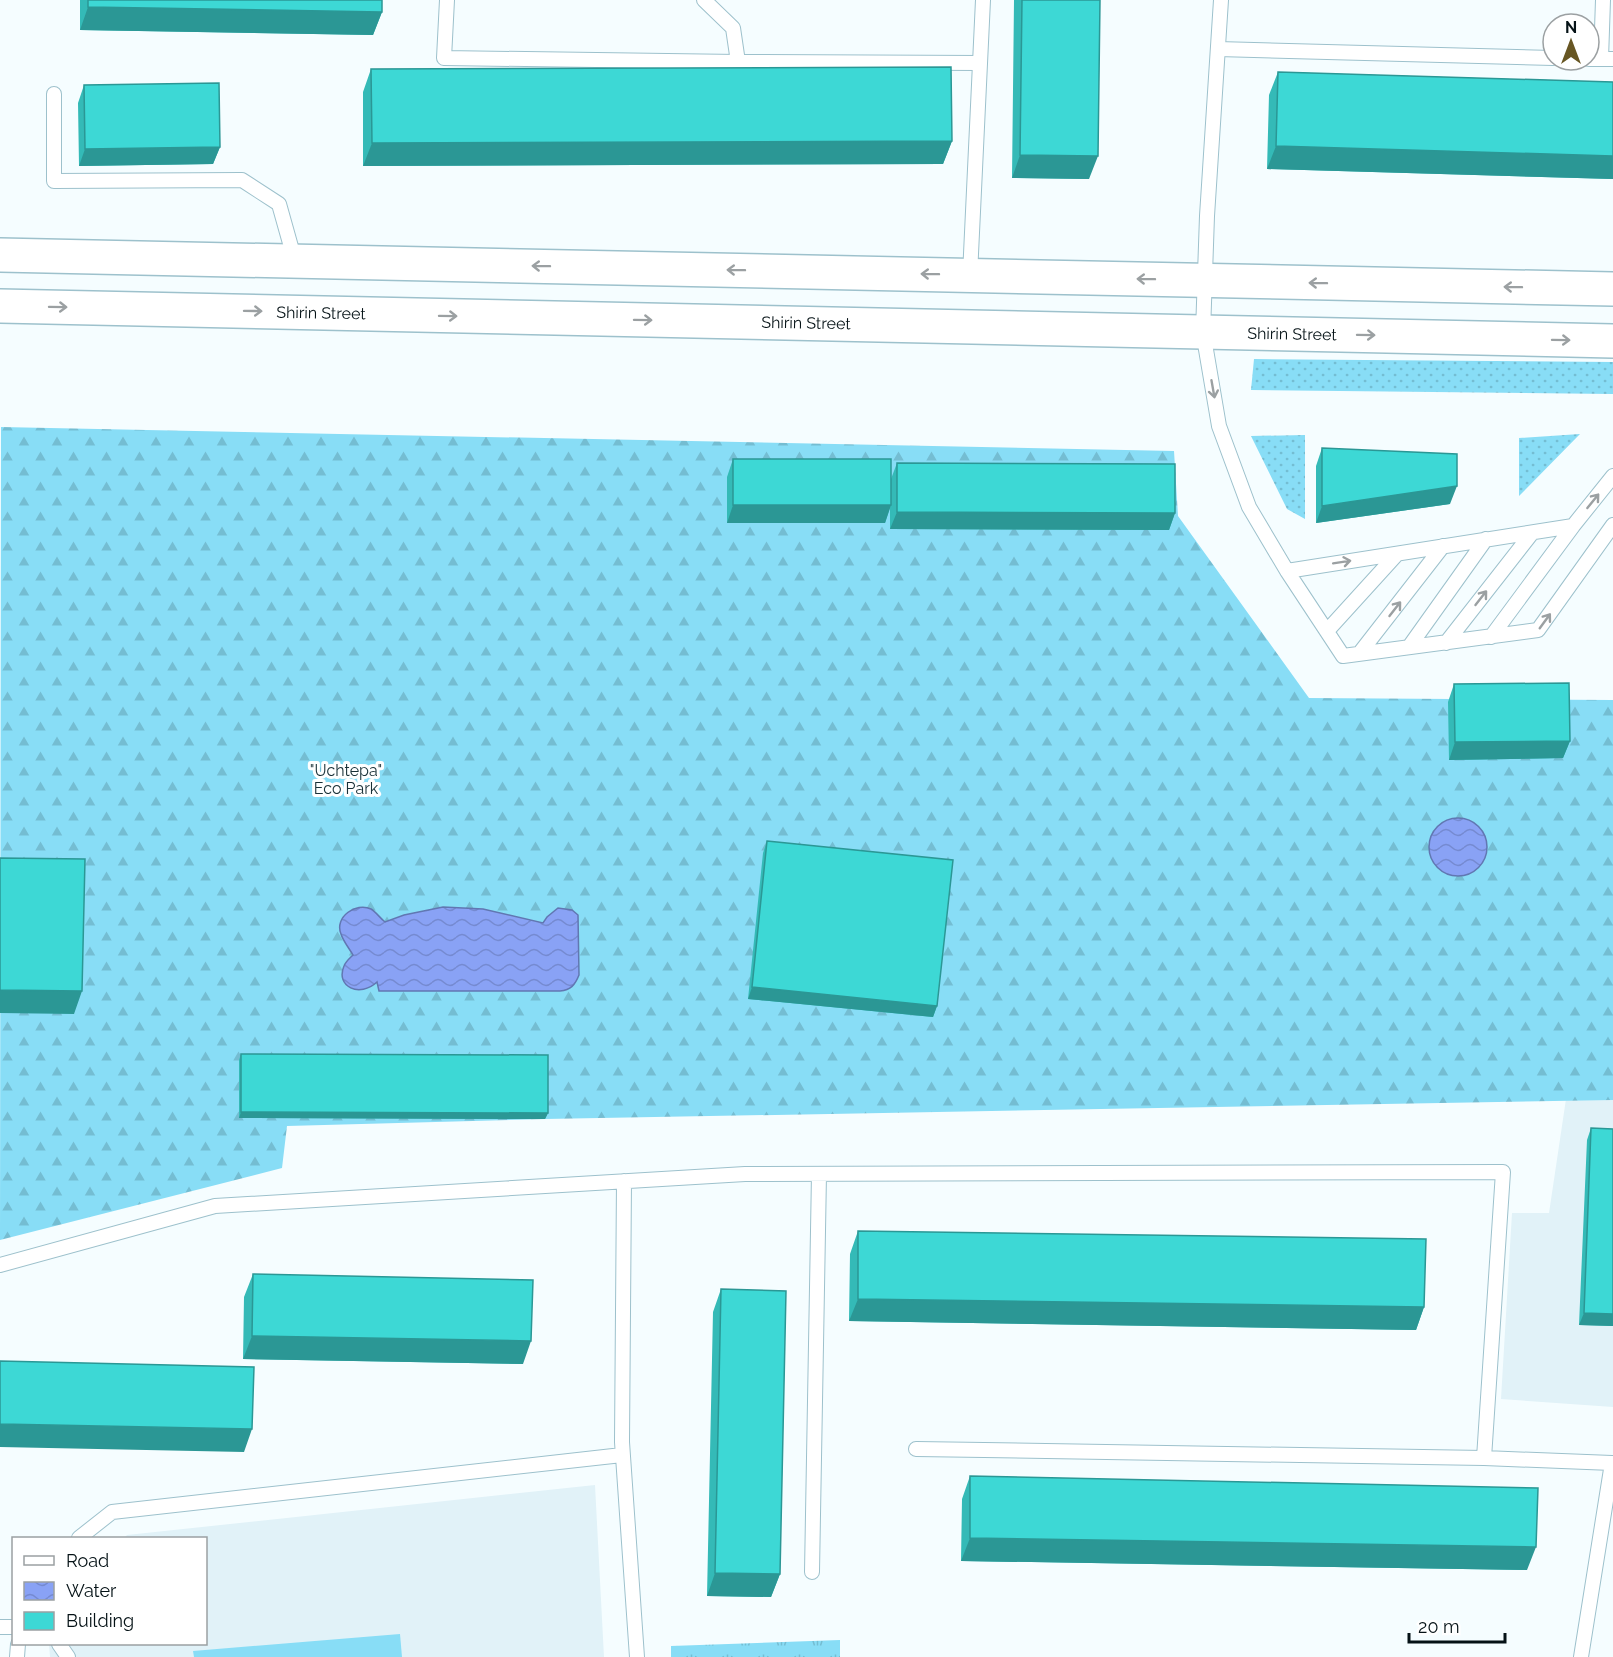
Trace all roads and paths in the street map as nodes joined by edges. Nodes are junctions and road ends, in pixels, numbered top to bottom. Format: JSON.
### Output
{"nodes":[{"id":1,"x":447,"y":0,"type":"edge"},
{"id":2,"x":704,"y":0,"type":"edge"},
{"id":3,"x":983,"y":0,"type":"edge"},
{"id":4,"x":1221,"y":0,"type":"edge"},
{"id":5,"x":1603,"y":0,"type":"edge"},
{"id":6,"x":1218,"y":49,"type":"junction"},
{"id":7,"x":1541,"y":58,"type":"edge"},
{"id":8,"x":1601,"y":59,"type":"edge"},
{"id":9,"x":738,"y":62,"type":"junction"},
{"id":10,"x":980,"y":63,"type":"junction"},
{"id":11,"x":54,"y":94,"type":"dead end"},
{"id":12,"x":0,"y":255,"type":"edge"},
{"id":13,"x":296,"y":261,"type":"junction"},
{"id":14,"x":970,"y":275,"type":"junction"},
{"id":15,"x":1205,"y":281,"type":"junction"},
{"id":16,"x":1613,"y":289,"type":"edge"},
{"id":17,"x":0,"y":306,"type":"edge"},
{"id":18,"x":1203,"y":332,"type":"junction"},
{"id":19,"x":1613,"y":341,"type":"edge"},
{"id":20,"x":1613,"y":476,"type":"edge"},
{"id":21,"x":1613,"y":525,"type":"edge"},
{"id":22,"x":1573,"y":526,"type":"junction"},
{"id":23,"x":1532,"y":532,"type":"junction"},
{"id":24,"x":1486,"y":540,"type":"junction"},
{"id":25,"x":1443,"y":546,"type":"junction"},
{"id":26,"x":1397,"y":554,"type":"junction"},
{"id":27,"x":1287,"y":571,"type":"junction"},
{"id":28,"x":1327,"y":631,"type":"junction"},
{"id":29,"x":1491,"y":637,"type":"junction"},
{"id":30,"x":1446,"y":643,"type":"junction"},
{"id":31,"x":1410,"y":647,"type":"junction"},
{"id":32,"x":1359,"y":654,"type":"junction"},
{"id":33,"x":819,"y":1174,"type":"junction"},
{"id":34,"x":624,"y":1181,"type":"junction"},
{"id":35,"x":0,"y":1265,"type":"edge"},
{"id":36,"x":916,"y":1449,"type":"dead end"},
{"id":37,"x":622,"y":1455,"type":"junction"},
{"id":38,"x":1484,"y":1458,"type":"junction"},
{"id":39,"x":1612,"y":1463,"type":"edge"},
{"id":40,"x":81,"y":1537,"type":"edge"},
{"id":41,"x":812,"y":1572,"type":"dead end"},
{"id":42,"x":637,"y":1657,"type":"edge"},
{"id":43,"x":1581,"y":1657,"type":"edge"}],
"edges":[{"from":1,"to":9,"type":"lane"},
{"from":2,"to":9,"type":"lane"},
{"from":3,"to":10,"type":"lane"},
{"from":4,"to":6,"type":"lane"},
{"from":5,"to":8,"type":"lane"},
{"from":6,"to":7,"type":"lane"},
{"from":6,"to":15,"type":"lane"},
{"from":9,"to":10,"type":"lane"},
{"from":10,"to":14,"type":"lane"},
{"from":11,"to":13,"type":"lane"},
{"from":12,"to":13,"type":"main road"},
{"from":14,"to":13,"type":"main road","one_way":true},
{"from":15,"to":14,"type":"main road","one_way":true},
{"from":16,"to":15,"type":"main road","one_way":true},
{"from":15,"to":18,"type":"lane"},
{"from":17,"to":18,"type":"main road","name":"Shirin Street","one_way":true},
{"from":18,"to":19,"type":"main road","name":"Shirin Street","one_way":true},
{"from":18,"to":27,"type":"lane","one_way":true},
{"from":22,"to":20,"type":"lane","one_way":true},
{"from":29,"to":21,"type":"lane","one_way":true},
{"from":22,"to":23,"type":"lane"},
{"from":22,"to":29,"type":"lane"},
{"from":23,"to":24,"type":"lane"},
{"from":30,"to":23,"type":"lane","one_way":true},
{"from":24,"to":25,"type":"lane"},
{"from":24,"to":31,"type":"lane"},
{"from":25,"to":26,"type":"lane"},
{"from":32,"to":25,"type":"lane","one_way":true},
{"from":27,"to":26,"type":"lane","one_way":true},
{"from":26,"to":28,"type":"lane"},
{"from":27,"to":28,"type":"lane"},
{"from":28,"to":32,"type":"lane"},
{"from":29,"to":30,"type":"lane"},
{"from":30,"to":31,"type":"lane"},
{"from":31,"to":32,"type":"lane"},
{"from":33,"to":34,"type":"lane"},
{"from":33,"to":38,"type":"lane"},
{"from":33,"to":41,"type":"lane"},
{"from":34,"to":35,"type":"lane"},
{"from":34,"to":37,"type":"lane"},
{"from":36,"to":38,"type":"lane"},
{"from":37,"to":40,"type":"lane"},
{"from":37,"to":42,"type":"lane"},
{"from":38,"to":39,"type":"lane"},
{"from":39,"to":43,"type":"lane"}]}
